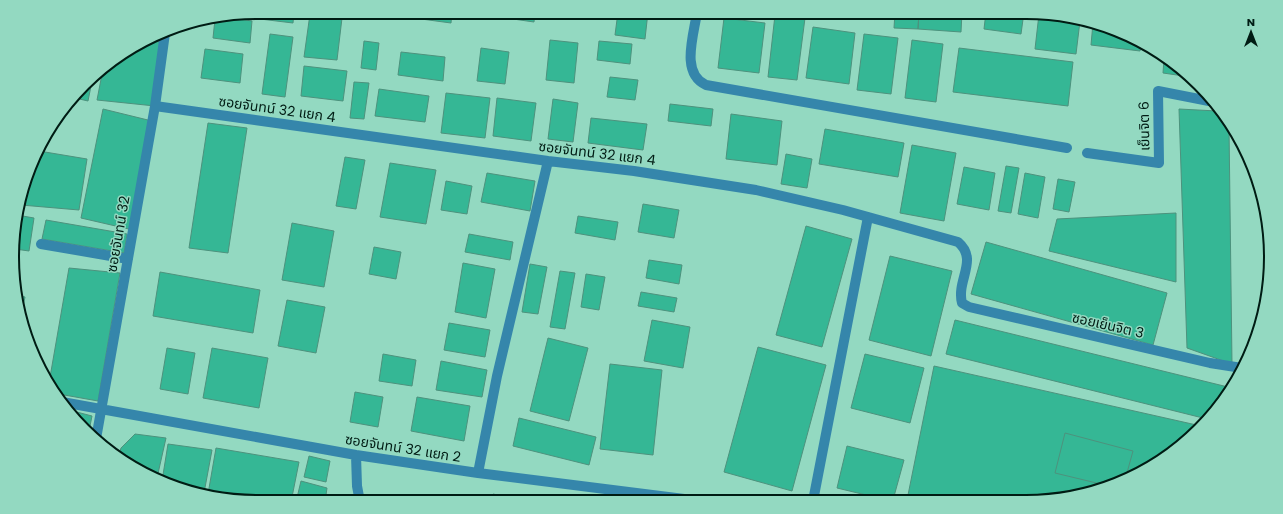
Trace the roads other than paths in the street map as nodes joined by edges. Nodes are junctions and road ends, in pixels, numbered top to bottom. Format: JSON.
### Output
{"nodes":[{"id":1,"x":695,"y":19,"type":"edge"},
{"id":2,"x":164,"y":38,"type":"edge"},
{"id":3,"x":1205,"y":100,"type":"edge"},
{"id":4,"x":155,"y":106,"type":"junction"},
{"id":5,"x":1068,"y":148,"type":"dead end"},
{"id":6,"x":1087,"y":153,"type":"dead end"},
{"id":7,"x":548,"y":161,"type":"junction"},
{"id":8,"x":868,"y":217,"type":"junction"},
{"id":9,"x":42,"y":244,"type":"dead end"},
{"id":10,"x":128,"y":259,"type":"junction"},
{"id":11,"x":969,"y":307,"type":"joint"},
{"id":12,"x":1236,"y":367,"type":"edge"},
{"id":13,"x":69,"y":404,"type":"edge"},
{"id":14,"x":103,"y":411,"type":"junction"},
{"id":15,"x":97,"y":433,"type":"edge"},
{"id":16,"x":356,"y":455,"type":"junction"},
{"id":17,"x":478,"y":473,"type":"junction"},
{"id":18,"x":359,"y":495,"type":"edge"},
{"id":19,"x":652,"y":495,"type":"edge"},
{"id":20,"x":815,"y":495,"type":"edge"}],
"edges":[{"from":1,"to":5,"type":"street"},
{"from":2,"to":4,"type":"street","name":"ซอยจันทน์ 32"},
{"from":3,"to":6,"type":"street","name":"เย็นจิต 6"},
{"from":4,"to":7,"type":"street","name":"ซอยจันทน์ 32 แยก 4"},
{"from":4,"to":10,"type":"street","name":"ซอยจันทน์ 32"},
{"from":7,"to":8,"type":"street","name":"ซอยจันทน์ 32 แยก 4"},
{"from":7,"to":17,"type":"street"},
{"from":8,"to":11,"type":"street","name":"ซอยจันทน์ 32 แยก 4"},
{"from":8,"to":20,"type":"street"},
{"from":9,"to":10,"type":"street"},
{"from":10,"to":14,"type":"street","name":"ซอยจันทน์ 32"},
{"from":11,"to":12,"type":"street","name":"ซอยเย็นจิต 3"},
{"from":13,"to":14,"type":"street","name":"ซอยจันทน์ 32 แยก 2"},
{"from":14,"to":15,"type":"street","name":"ซอยจันทน์ 32"},
{"from":14,"to":16,"type":"street","name":"ซอยจันทน์ 32 แยก 2"},
{"from":16,"to":17,"type":"street","name":"ซอยจันทน์ 32 แยก 2"},
{"from":16,"to":18,"type":"street"},
{"from":17,"to":19,"type":"street","name":"ซอยจันทน์ 32 แยก 2"}]}
